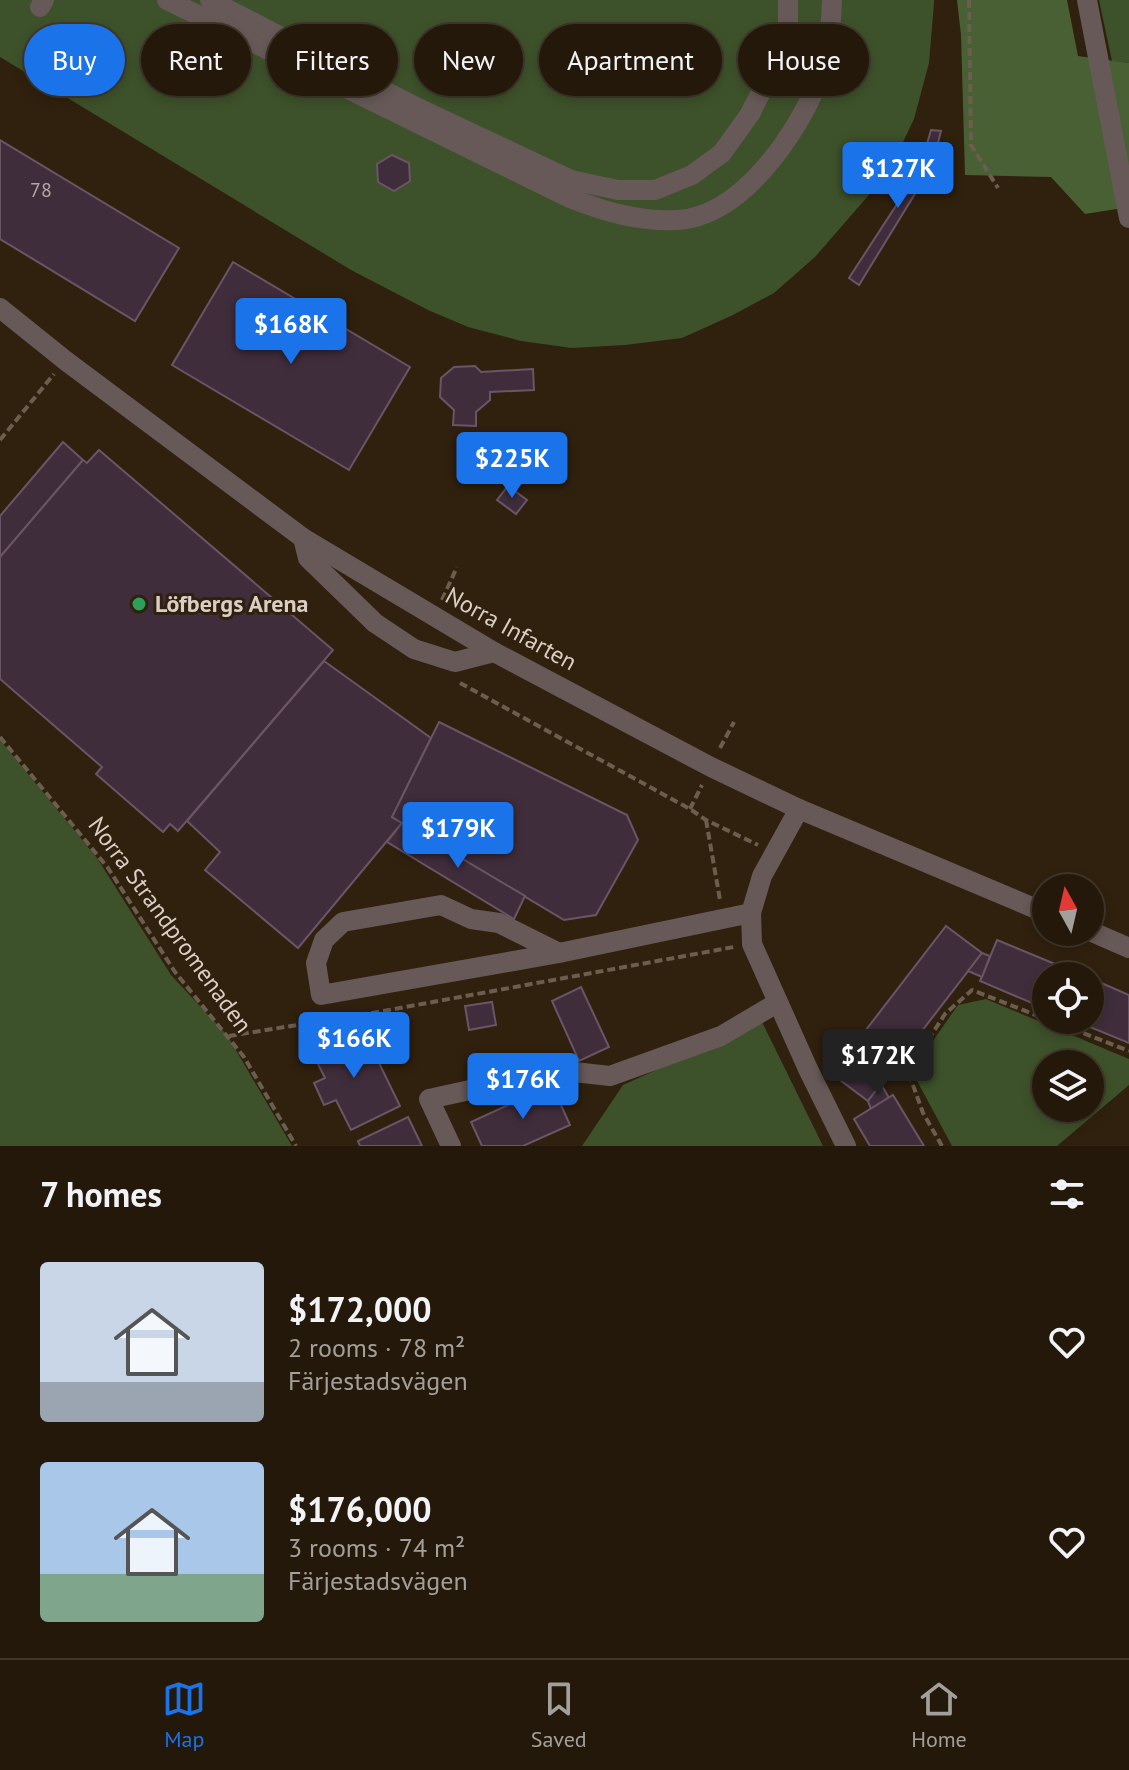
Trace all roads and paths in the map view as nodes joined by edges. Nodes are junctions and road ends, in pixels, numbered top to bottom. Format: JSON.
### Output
{"nodes":[{"id":1,"x":167,"y":0,"type":"edge"},
{"id":2,"x":210,"y":0,"type":"edge"},
{"id":3,"x":788,"y":0,"type":"edge"},
{"id":4,"x":832,"y":0,"type":"edge"},
{"id":5,"x":969,"y":0,"type":"edge"},
{"id":6,"x":1087,"y":0,"type":"edge"},
{"id":7,"x":998,"y":188,"type":"dead end"},
{"id":8,"x":1129,"y":218,"type":"edge"},
{"id":9,"x":0,"y":308,"type":"edge"},
{"id":10,"x":66,"y":361,"type":"junction"},
{"id":11,"x":0,"y":440,"type":"edge"},
{"id":12,"x":303,"y":538,"type":"junction"},
{"id":13,"x":494,"y":652,"type":"junction"},
{"id":14,"x":734,"y":722,"type":"dead end"},
{"id":15,"x":0,"y":737,"type":"edge"},
{"id":16,"x":721,"y":747,"type":"dead end"},
{"id":17,"x":701,"y":788,"type":"dead end"},
{"id":18,"x":690,"y":809,"type":"dead end"},
{"id":19,"x":799,"y":809,"type":"junction"},
{"id":20,"x":706,"y":820,"type":"dead end"},
{"id":21,"x":1032,"y":907,"type":"edge"},
{"id":22,"x":751,"y":913,"type":"junction"},
{"id":23,"x":724,"y":921,"type":"junction"},
{"id":24,"x":1104,"y":937,"type":"edge"},
{"id":25,"x":752,"y":944,"type":"junction"},
{"id":26,"x":1129,"y":948,"type":"edge"},
{"id":27,"x":728,"y":949,"type":"junction"},
{"id":28,"x":559,"y":953,"type":"junction"},
{"id":29,"x":777,"y":1003,"type":"junction"},
{"id":30,"x":378,"y":1012,"type":"junction"},
{"id":31,"x":1032,"y":1013,"type":"edge"},
{"id":32,"x":1086,"y":1034,"type":"edge"},
{"id":33,"x":229,"y":1036,"type":"junction"},
{"id":34,"x":1129,"y":1051,"type":"edge"},
{"id":35,"x":402,"y":1056,"type":"dead end"},
{"id":36,"x":296,"y":1146,"type":"edge"},
{"id":37,"x":451,"y":1146,"type":"edge"},
{"id":38,"x":846,"y":1146,"type":"edge"},
{"id":39,"x":942,"y":1146,"type":"edge"}],
"edges":[{"from":1,"to":4,"type":"street"},
{"from":2,"to":3,"type":"street"},
{"from":5,"to":7,"type":"path"},
{"from":6,"to":8,"type":"street"},
{"from":9,"to":10,"type":"street","name":"Norra Infarten"},
{"from":10,"to":11,"type":"path"},
{"from":10,"to":12,"type":"street","name":"Norra Infarten"},
{"from":12,"to":13,"type":"street","name":"Norra Infarten"},
{"from":12,"to":13,"type":"street"},
{"from":13,"to":19,"type":"street","name":"Norra Infarten"},
{"from":14,"to":16,"type":"path"},
{"from":15,"to":33,"type":"path","name":"Norra Strandpromenaden"},
{"from":17,"to":18,"type":"path"},
{"from":19,"to":21,"type":"street","name":"Norra Infarten"},
{"from":19,"to":22,"type":"street"},
{"from":20,"to":23,"type":"path"},
{"from":22,"to":23,"type":"street"},
{"from":22,"to":25,"type":"street"},
{"from":23,"to":27,"type":"path"},
{"from":23,"to":28,"type":"street"},
{"from":24,"to":26,"type":"street"},
{"from":25,"to":27,"type":"path"},
{"from":25,"to":29,"type":"street"},
{"from":27,"to":30,"type":"path"},
{"from":28,"to":28,"type":"street"},
{"from":29,"to":37,"type":"street"},
{"from":29,"to":38,"type":"street"},
{"from":30,"to":33,"type":"path"},
{"from":30,"to":35,"type":"path"},
{"from":31,"to":39,"type":"path"},
{"from":32,"to":34,"type":"path"},
{"from":33,"to":36,"type":"path","name":"Norra Strandpromenaden"}]}
